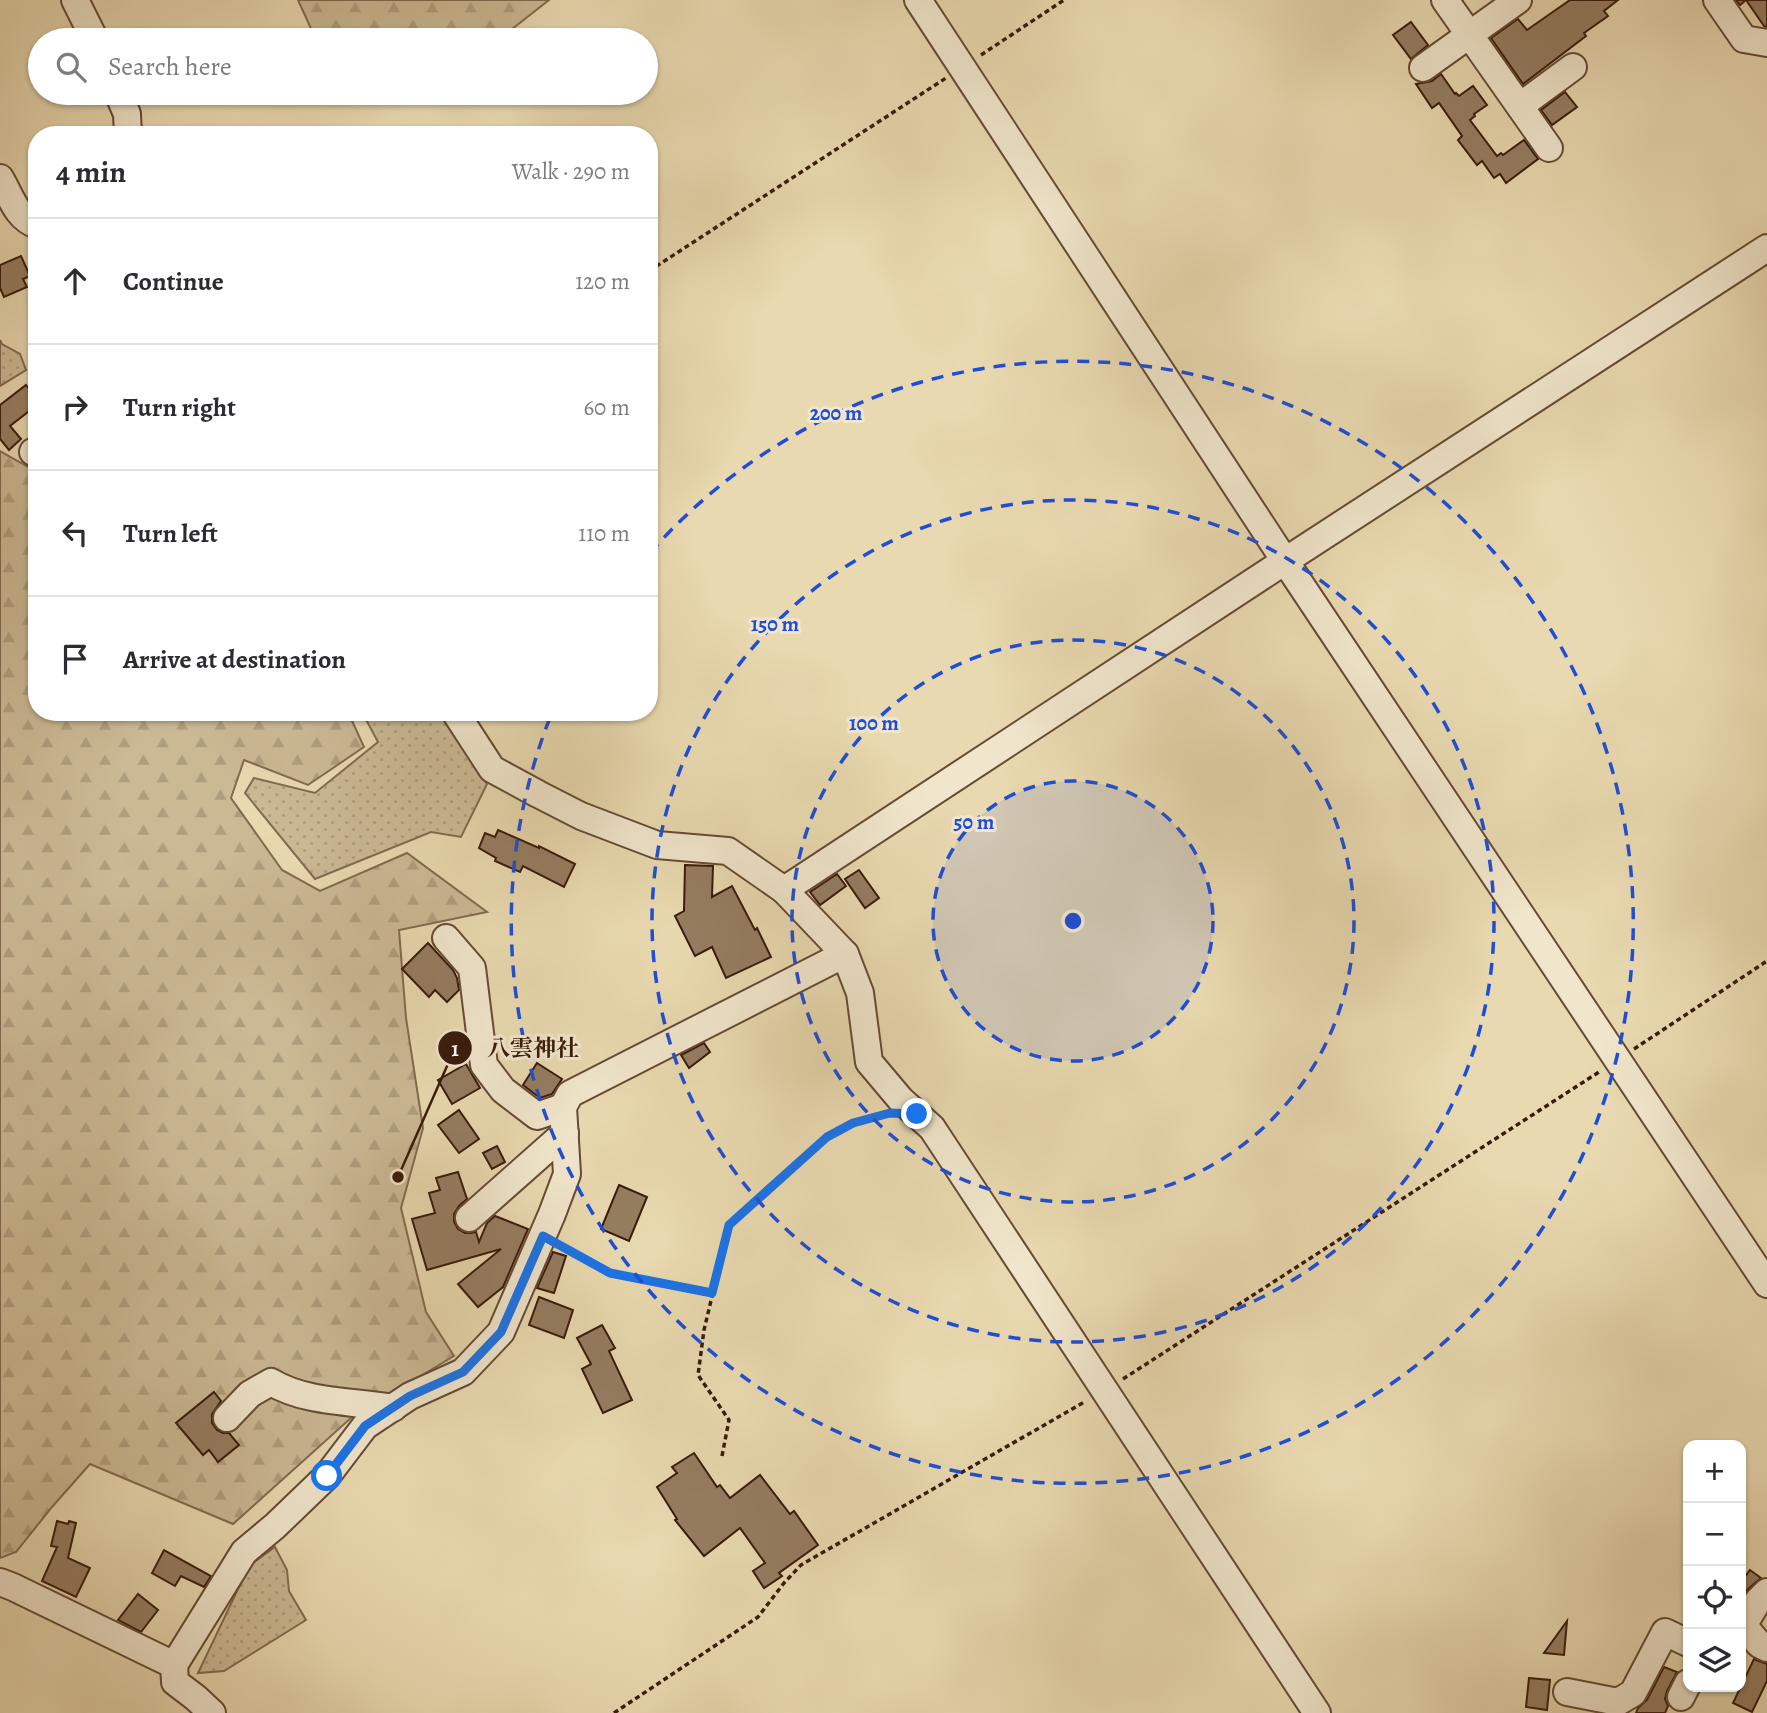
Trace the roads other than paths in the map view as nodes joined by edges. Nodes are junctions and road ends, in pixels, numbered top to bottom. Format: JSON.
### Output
{"nodes":[{"id":1,"x":75,"y":0,"type":"edge"},
{"id":2,"x":918,"y":0,"type":"edge"},
{"id":3,"x":1445,"y":0,"type":"edge"},
{"id":4,"x":1518,"y":0,"type":"edge"},
{"id":5,"x":1717,"y":0,"type":"edge"},
{"id":6,"x":89,"y":28,"type":"edge"},
{"id":7,"x":1469,"y":35,"type":"junction"},
{"id":8,"x":1767,"y":43,"type":"edge"},
{"id":9,"x":1573,"y":67,"type":"dead end"},
{"id":10,"x":1423,"y":68,"type":"dead end"},
{"id":11,"x":123,"y":105,"type":"edge"},
{"id":12,"x":1520,"y":106,"type":"junction"},
{"id":13,"x":128,"y":126,"type":"edge"},
{"id":14,"x":1549,"y":148,"type":"dead end"},
{"id":15,"x":0,"y":178,"type":"edge"},
{"id":16,"x":28,"y":222,"type":"edge"},
{"id":17,"x":1767,"y":248,"type":"edge"},
{"id":18,"x":1285,"y":561,"type":"junction"},
{"id":19,"x":461,"y":721,"type":"edge"},
{"id":20,"x":784,"y":890,"type":"junction"},
{"id":21,"x":446,"y":938,"type":"dead end"},
{"id":22,"x":845,"y":954,"type":"junction"},
{"id":23,"x":564,"y":1120,"type":"junction"},
{"id":24,"x":469,"y":1218,"type":"dead end"},
{"id":25,"x":1767,"y":1284,"type":"edge"},
{"id":26,"x":393,"y":1408,"type":"junction"},
{"id":27,"x":227,"y":1418,"type":"dead end"},
{"id":28,"x":0,"y":1582,"type":"edge"},
{"id":29,"x":1767,"y":1592,"type":"edge"},
{"id":30,"x":1746,"y":1621,"type":"edge"},
{"id":31,"x":1743,"y":1629,"type":"edge"},
{"id":32,"x":1683,"y":1641,"type":"edge"},
{"id":33,"x":1767,"y":1648,"type":"edge"},
{"id":34,"x":174,"y":1665,"type":"junction"},
{"id":35,"x":1567,"y":1692,"type":"dead end"},
{"id":36,"x":212,"y":1713,"type":"edge"},
{"id":37,"x":1317,"y":1713,"type":"edge"}],
"edges":[{"from":1,"to":6,"type":"street"},
{"from":2,"to":18,"type":"street"},
{"from":3,"to":7,"type":"street"},
{"from":4,"to":7,"type":"street"},
{"from":5,"to":8,"type":"street"},
{"from":7,"to":10,"type":"street"},
{"from":7,"to":12,"type":"street"},
{"from":9,"to":12,"type":"street"},
{"from":11,"to":13,"type":"street"},
{"from":12,"to":14,"type":"street"},
{"from":15,"to":16,"type":"street"},
{"from":17,"to":18,"type":"street"},
{"from":18,"to":20,"type":"street"},
{"from":18,"to":25,"type":"street"},
{"from":19,"to":20,"type":"street"},
{"from":20,"to":22,"type":"street"},
{"from":21,"to":23,"type":"street"},
{"from":22,"to":23,"type":"street"},
{"from":22,"to":37,"type":"street"},
{"from":23,"to":24,"type":"street"},
{"from":23,"to":26,"type":"street"},
{"from":26,"to":27,"type":"street"},
{"from":26,"to":34,"type":"street"},
{"from":28,"to":34,"type":"street"},
{"from":29,"to":30,"type":"street"},
{"from":31,"to":33,"type":"street"},
{"from":32,"to":35,"type":"street"},
{"from":34,"to":36,"type":"street"}]}
